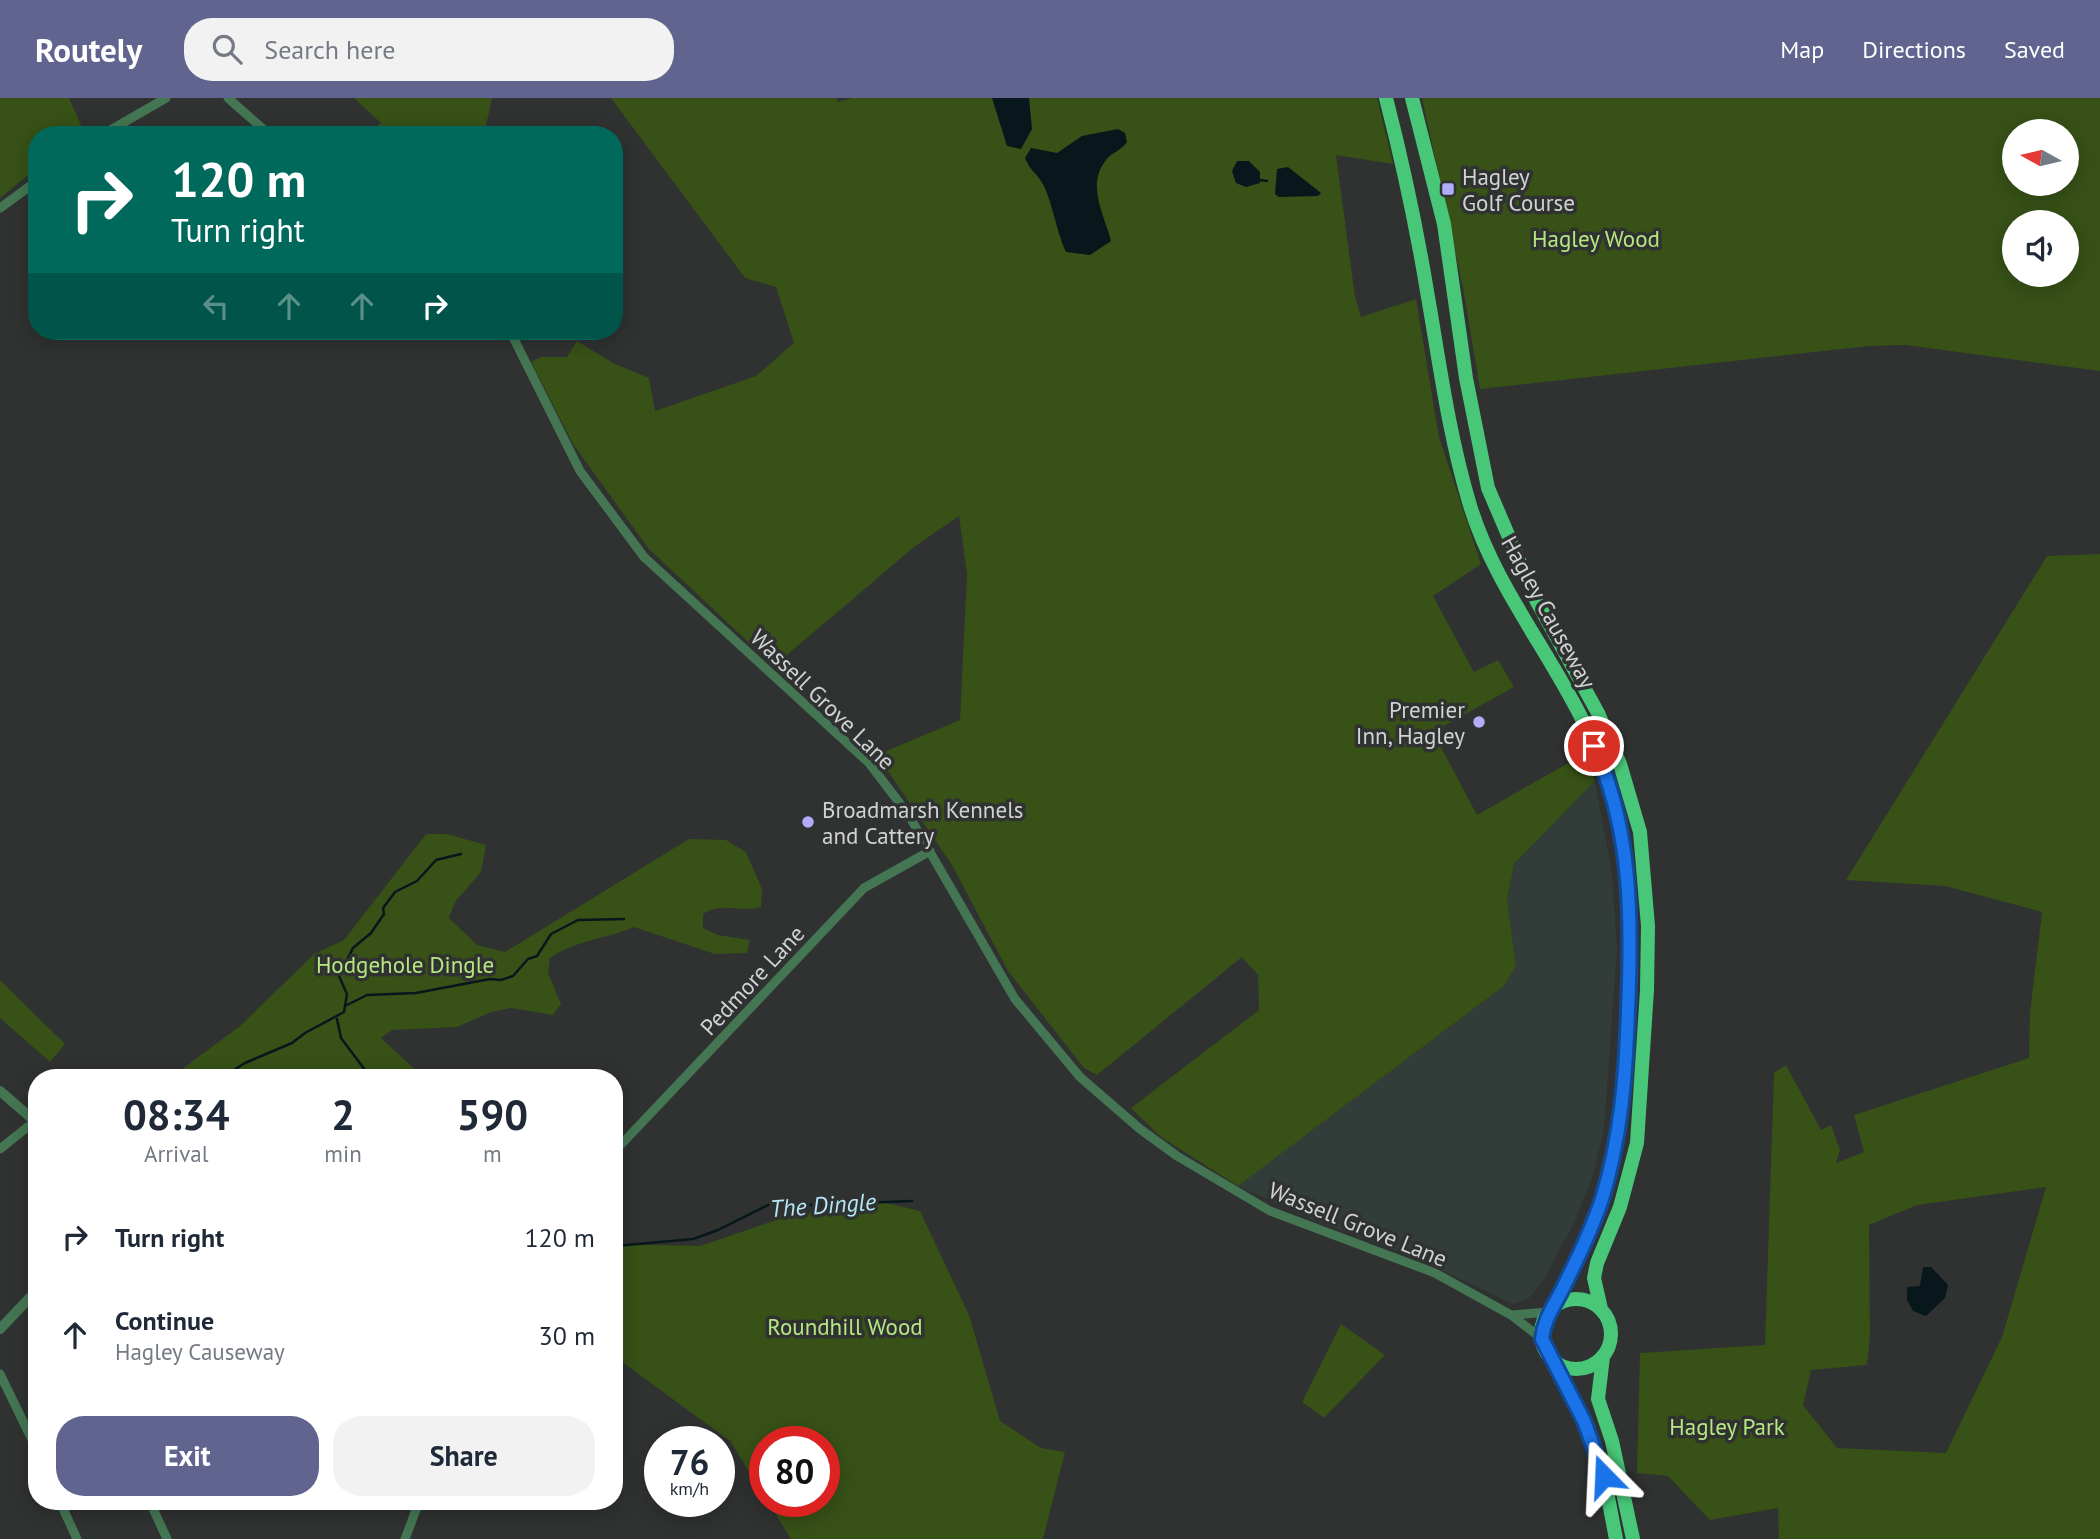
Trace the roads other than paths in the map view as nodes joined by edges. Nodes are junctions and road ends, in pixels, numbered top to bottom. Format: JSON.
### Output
{"nodes":[{"id":1,"x":166,"y":98,"type":"edge"},
{"id":2,"x":228,"y":98,"type":"edge"},
{"id":3,"x":1386,"y":98,"type":"edge"},
{"id":4,"x":1412,"y":98,"type":"edge"},
{"id":5,"x":118,"y":126,"type":"edge"},
{"id":6,"x":260,"y":126,"type":"edge"},
{"id":7,"x":28,"y":188,"type":"edge"},
{"id":8,"x":0,"y":208,"type":"edge"},
{"id":9,"x":514,"y":340,"type":"edge"},
{"id":10,"x":930,"y":851,"type":"junction"},
{"id":11,"x":0,"y":1091,"type":"edge"},
{"id":12,"x":28,"y":1115,"type":"edge"},
{"id":13,"x":28,"y":1128,"type":"edge"},
{"id":14,"x":623,"y":1142,"type":"edge"},
{"id":15,"x":0,"y":1149,"type":"edge"},
{"id":16,"x":28,"y":1299,"type":"edge"},
{"id":17,"x":1552,"y":1308,"type":"junction"},
{"id":18,"x":1601,"y":1309,"type":"junction"},
{"id":19,"x":1511,"y":1315,"type":"junction"},
{"id":20,"x":0,"y":1329,"type":"edge"},
{"id":21,"x":1542,"y":1339,"type":"junction"},
{"id":22,"x":1603,"y":1356,"type":"junction"},
{"id":23,"x":1558,"y":1366,"type":"junction"},
{"id":24,"x":0,"y":1374,"type":"edge"},
{"id":25,"x":28,"y":1432,"type":"edge"},
{"id":26,"x":64,"y":1510,"type":"edge"},
{"id":27,"x":154,"y":1510,"type":"edge"},
{"id":28,"x":416,"y":1510,"type":"edge"},
{"id":29,"x":77,"y":1539,"type":"edge"},
{"id":30,"x":167,"y":1539,"type":"edge"},
{"id":31,"x":405,"y":1539,"type":"edge"},
{"id":32,"x":1616,"y":1539,"type":"edge"},
{"id":33,"x":1633,"y":1539,"type":"edge"}],
"edges":[{"from":1,"to":5,"type":"street"},
{"from":2,"to":6,"type":"street"},
{"from":3,"to":17,"type":"highway","name":"Hagley Causeway"},
{"from":4,"to":18,"type":"highway","name":"Hagley Causeway"},
{"from":7,"to":8,"type":"street"},
{"from":9,"to":10,"type":"street","name":"Wassell Grove Lane"},
{"from":10,"to":14,"type":"street","name":"Pedmore Lane"},
{"from":10,"to":19,"type":"street","name":"Wassell Grove Lane"},
{"from":11,"to":12,"type":"street"},
{"from":13,"to":15,"type":"street"},
{"from":16,"to":20,"type":"street"},
{"from":17,"to":18,"type":"highway"},
{"from":17,"to":19,"type":"street"},
{"from":17,"to":21,"type":"highway"},
{"from":18,"to":22,"type":"highway"},
{"from":19,"to":21,"type":"street","name":"Wassell Grove Lane"},
{"from":21,"to":23,"type":"highway"},
{"from":22,"to":23,"type":"highway"},
{"from":22,"to":33,"type":"highway"},
{"from":23,"to":32,"type":"highway"},
{"from":24,"to":25,"type":"street"},
{"from":26,"to":29,"type":"street"},
{"from":27,"to":30,"type":"street"},
{"from":28,"to":31,"type":"street"}]}
